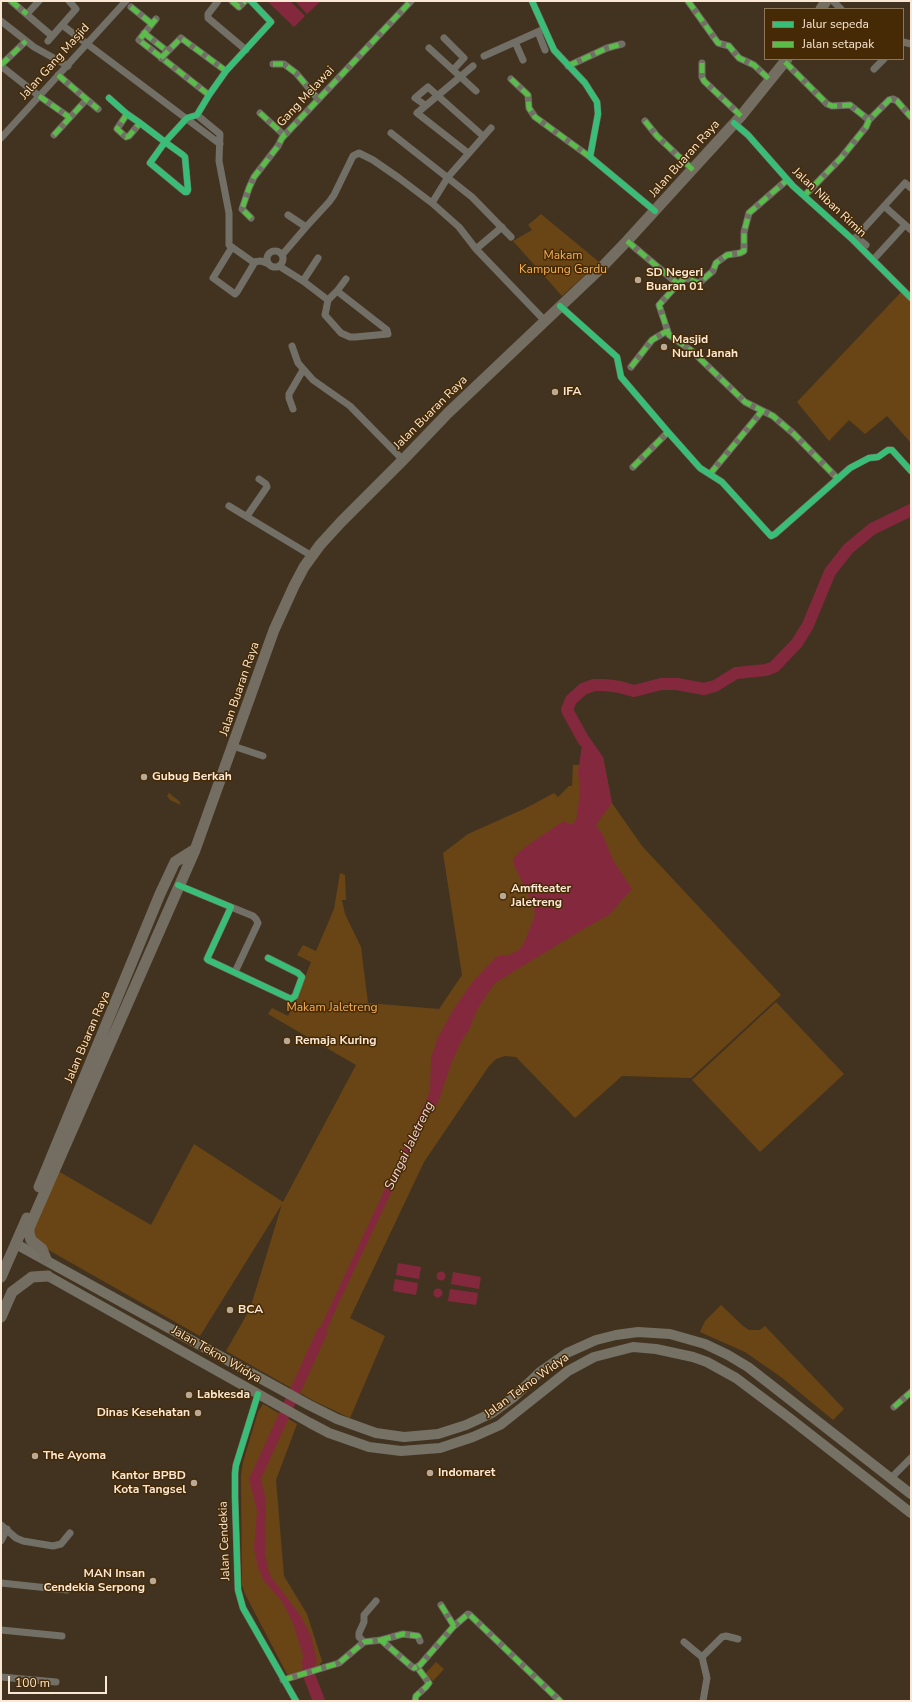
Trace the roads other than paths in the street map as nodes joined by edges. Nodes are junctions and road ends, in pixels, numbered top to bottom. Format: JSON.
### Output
{"nodes":[{"id":1,"x":11,"y":1,"type":"edge"},
{"id":2,"x":39,"y":1,"type":"edge"},
{"id":3,"x":218,"y":1,"type":"edge"},
{"id":4,"x":232,"y":1,"type":"edge"},
{"id":5,"x":245,"y":1,"type":"edge"},
{"id":6,"x":251,"y":1,"type":"edge"},
{"id":7,"x":411,"y":1,"type":"edge"},
{"id":8,"x":532,"y":1,"type":"edge"},
{"id":9,"x":688,"y":1,"type":"edge"},
{"id":10,"x":70,"y":2,"type":"edge"},
{"id":11,"x":128,"y":4,"type":"edge"},
{"id":12,"x":27,"y":14,"type":"junction"},
{"id":13,"x":1,"y":21,"type":"edge"},
{"id":14,"x":62,"y":25,"type":"junction"},
{"id":15,"x":541,"y":30,"type":"junction"},
{"id":16,"x":144,"y":33,"type":"junction"},
{"id":17,"x":444,"y":38,"type":"dead end"},
{"id":18,"x":26,"y":41,"type":"junction"},
{"id":19,"x":515,"y":42,"type":"junction"},
{"id":20,"x":87,"y":44,"type":"junction"},
{"id":21,"x":622,"y":44,"type":"dead end"},
{"id":22,"x":430,"y":48,"type":"dead end"},
{"id":23,"x":246,"y":50,"type":"junction"},
{"id":24,"x":545,"y":50,"type":"dead end"},
{"id":25,"x":167,"y":51,"type":"junction"},
{"id":26,"x":484,"y":56,"type":"dead end"},
{"id":27,"x":161,"y":58,"type":"junction"},
{"id":28,"x":523,"y":60,"type":"dead end"},
{"id":29,"x":883,"y":60,"type":"edge"},
{"id":30,"x":786,"y":61,"type":"edge"},
{"id":31,"x":702,"y":63,"type":"dead end"},
{"id":32,"x":273,"y":64,"type":"dead end"},
{"id":33,"x":1,"y":65,"type":"edge"},
{"id":34,"x":68,"y":66,"type":"junction"},
{"id":35,"x":473,"y":66,"type":"dead end"},
{"id":36,"x":568,"y":66,"type":"junction"},
{"id":37,"x":874,"y":69,"type":"dead end"},
{"id":38,"x":453,"y":70,"type":"junction"},
{"id":39,"x":226,"y":71,"type":"junction"},
{"id":40,"x":58,"y":75,"type":"junction"},
{"id":41,"x":460,"y":76,"type":"junction"},
{"id":42,"x":511,"y":79,"type":"dead end"},
{"id":43,"x":770,"y":80,"type":"junction"},
{"id":44,"x":476,"y":91,"type":"dead end"},
{"id":45,"x":39,"y":96,"type":"junction"},
{"id":46,"x":208,"y":96,"type":"junction"},
{"id":47,"x":437,"y":96,"type":"junction"},
{"id":48,"x":109,"y":98,"type":"dead end"},
{"id":49,"x":318,"y":99,"type":"junction"},
{"id":50,"x":86,"y":100,"type":"junction"},
{"id":51,"x":425,"y":105,"type":"junction"},
{"id":52,"x":98,"y":109,"type":"dead end"},
{"id":53,"x":260,"y":113,"type":"dead end"},
{"id":54,"x":127,"y":114,"type":"junction"},
{"id":55,"x":197,"y":115,"type":"junction"},
{"id":56,"x":69,"y":117,"type":"junction"},
{"id":57,"x":911,"y":117,"type":"edge"},
{"id":58,"x":187,"y":118,"type":"junction"},
{"id":59,"x":737,"y":119,"type":"junction"},
{"id":60,"x":869,"y":120,"type":"junction"},
{"id":61,"x":645,"y":121,"type":"dead end"},
{"id":62,"x":140,"y":123,"type":"junction"},
{"id":63,"x":491,"y":128,"type":"dead end"},
{"id":64,"x":391,"y":133,"type":"dead end"},
{"id":65,"x":54,"y":135,"type":"dead end"},
{"id":66,"x":284,"y":135,"type":"junction"},
{"id":67,"x":483,"y":136,"type":"junction"},
{"id":68,"x":1,"y":138,"type":"edge"},
{"id":69,"x":165,"y":142,"type":"junction"},
{"id":70,"x":220,"y":144,"type":"junction"},
{"id":71,"x":468,"y":153,"type":"junction"},
{"id":72,"x":590,"y":157,"type":"junction"},
{"id":73,"x":693,"y":170,"type":"junction"},
{"id":74,"x":448,"y":177,"type":"junction"},
{"id":75,"x":787,"y":180,"type":"junction"},
{"id":76,"x":911,"y":188,"type":"edge"},
{"id":77,"x":805,"y":195,"type":"junction"},
{"id":78,"x":432,"y":203,"type":"junction"},
{"id":79,"x":884,"y":206,"type":"junction"},
{"id":80,"x":655,"y":211,"type":"junction"},
{"id":81,"x":288,"y":215,"type":"dead end"},
{"id":82,"x":251,"y":218,"type":"dead end"},
{"id":83,"x":306,"y":227,"type":"junction"},
{"id":84,"x":502,"y":227,"type":"junction"},
{"id":85,"x":908,"y":228,"type":"edge"},
{"id":86,"x":511,"y":237,"type":"dead end"},
{"id":87,"x":627,"y":241,"type":"junction"},
{"id":88,"x":866,"y":245,"type":"dead end"},
{"id":89,"x":232,"y":247,"type":"junction"},
{"id":90,"x":476,"y":249,"type":"junction"},
{"id":91,"x":282,"y":256,"type":"junction"},
{"id":92,"x":318,"y":258,"type":"dead end"},
{"id":93,"x":873,"y":260,"type":"junction"},
{"id":94,"x":255,"y":262,"type":"junction"},
{"id":95,"x":270,"y":264,"type":"junction"},
{"id":96,"x":279,"y":266,"type":"junction"},
{"id":97,"x":346,"y":279,"type":"dead end"},
{"id":98,"x":303,"y":281,"type":"junction"},
{"id":99,"x":678,"y":284,"type":"junction"},
{"id":100,"x":337,"y":290,"type":"junction"},
{"id":101,"x":911,"y":298,"type":"edge"},
{"id":102,"x":328,"y":300,"type":"junction"},
{"id":103,"x":560,"y":306,"type":"junction"},
{"id":104,"x":545,"y":321,"type":"junction"},
{"id":105,"x":379,"y":325,"type":"junction"},
{"id":106,"x":667,"y":331,"type":"junction"},
{"id":107,"x":370,"y":336,"type":"junction"},
{"id":108,"x":292,"y":346,"type":"dead end"},
{"id":109,"x":631,"y":367,"type":"dead end"},
{"id":110,"x":303,"y":370,"type":"junction"},
{"id":111,"x":293,"y":409,"type":"dead end"},
{"id":112,"x":762,"y":411,"type":"junction"},
{"id":113,"x":668,"y":432,"type":"junction"},
{"id":114,"x":403,"y":460,"type":"junction"},
{"id":115,"x":633,"y":467,"type":"dead end"},
{"id":116,"x":911,"y":472,"type":"edge"},
{"id":117,"x":710,"y":474,"type":"junction"},
{"id":118,"x":838,"y":479,"type":"junction"},
{"id":119,"x":259,"y":480,"type":"dead end"},
{"id":120,"x":229,"y":506,"type":"dead end"},
{"id":121,"x":248,"y":516,"type":"junction"},
{"id":122,"x":312,"y":556,"type":"junction"},
{"id":123,"x":233,"y":746,"type":"junction"},
{"id":124,"x":263,"y":756,"type":"dead end"},
{"id":125,"x":195,"y":850,"type":"junction"},
{"id":126,"x":178,"y":885,"type":"junction"},
{"id":127,"x":231,"y":907,"type":"junction"},
{"id":128,"x":268,"y":958,"type":"dead end"},
{"id":129,"x":235,"y":972,"type":"junction"},
{"id":130,"x":43,"y":1188,"type":"junction"},
{"id":131,"x":16,"y":1244,"type":"junction"},
{"id":132,"x":46,"y":1259,"type":"junction"},
{"id":133,"x":48,"y":1276,"type":"joint"},
{"id":134,"x":1,"y":1277,"type":"edge"},
{"id":135,"x":1,"y":1317,"type":"edge"},
{"id":136,"x":911,"y":1392,"type":"edge"},
{"id":137,"x":258,"y":1394,"type":"junction"},
{"id":138,"x":797,"y":1405,"type":"junction"},
{"id":139,"x":894,"y":1407,"type":"dead end"},
{"id":140,"x":788,"y":1416,"type":"junction"},
{"id":141,"x":911,"y":1458,"type":"edge"},
{"id":142,"x":890,"y":1479,"type":"junction"},
{"id":143,"x":911,"y":1494,"type":"edge"},
{"id":144,"x":911,"y":1513,"type":"edge"},
{"id":145,"x":4,"y":1527,"type":"edge"},
{"id":146,"x":70,"y":1534,"type":"dead end"},
{"id":147,"x":1,"y":1541,"type":"edge"},
{"id":148,"x":1,"y":1583,"type":"edge"},
{"id":149,"x":67,"y":1590,"type":"dead end"},
{"id":150,"x":376,"y":1601,"type":"dead end"},
{"id":151,"x":441,"y":1605,"type":"dead end"},
{"id":152,"x":454,"y":1626,"type":"junction"},
{"id":153,"x":1,"y":1630,"type":"edge"},
{"id":154,"x":62,"y":1636,"type":"dead end"},
{"id":155,"x":738,"y":1639,"type":"dead end"},
{"id":156,"x":381,"y":1640,"type":"junction"},
{"id":157,"x":420,"y":1641,"type":"dead end"},
{"id":158,"x":364,"y":1642,"type":"junction"},
{"id":159,"x":684,"y":1642,"type":"dead end"},
{"id":160,"x":702,"y":1656,"type":"junction"},
{"id":161,"x":417,"y":1667,"type":"junction"},
{"id":162,"x":1,"y":1677,"type":"edge"},
{"id":163,"x":283,"y":1680,"type":"junction"},
{"id":164,"x":56,"y":1682,"type":"dead end"},
{"id":165,"x":296,"y":1701,"type":"edge"},
{"id":166,"x":415,"y":1701,"type":"edge"},
{"id":167,"x":560,"y":1701,"type":"edge"},
{"id":168,"x":703,"y":1701,"type":"edge"}],
"edges":[{"from":1,"to":12,"type":"street"},
{"from":2,"to":12,"type":"street"},
{"from":3,"to":23,"type":"street"},
{"from":4,"to":5,"type":"street"},
{"from":6,"to":23,"type":"street"},
{"from":7,"to":49,"type":"street","name":"Gang Melawai"},
{"from":8,"to":15,"type":"street"},
{"from":9,"to":43,"type":"street"},
{"from":10,"to":14,"type":"street"},
{"from":11,"to":16,"type":"street"},
{"from":11,"to":20,"type":"street","name":"Jalan Gang Masjid"},
{"from":12,"to":14,"type":"street"},
{"from":13,"to":18,"type":"street"},
{"from":14,"to":20,"type":"street"},
{"from":15,"to":19,"type":"street"},
{"from":15,"to":24,"type":"street"},
{"from":15,"to":36,"type":"street"},
{"from":16,"to":25,"type":"street"},
{"from":16,"to":27,"type":"street"},
{"from":17,"to":38,"type":"street"},
{"from":18,"to":33,"type":"street"},
{"from":18,"to":34,"type":"street"},
{"from":19,"to":26,"type":"street"},
{"from":19,"to":28,"type":"street"},
{"from":20,"to":34,"type":"street","name":"Jalan Gang Masjid"},
{"from":20,"to":58,"type":"street"},
{"from":21,"to":36,"type":"street"},
{"from":22,"to":38,"type":"street"},
{"from":23,"to":39,"type":"street"},
{"from":25,"to":27,"type":"street"},
{"from":25,"to":39,"type":"street"},
{"from":27,"to":46,"type":"street"},
{"from":29,"to":37,"type":"street"},
{"from":30,"to":43,"type":"main road","name":"Jalan Buaran Raya"},
{"from":30,"to":60,"type":"street"},
{"from":31,"to":59,"type":"street","name":"Jalan Niban Rimin"},
{"from":32,"to":49,"type":"street"},
{"from":33,"to":45,"type":"street"},
{"from":34,"to":40,"type":"street","name":"Jalan Gang Masjid"},
{"from":35,"to":41,"type":"street"},
{"from":36,"to":72,"type":"street"},
{"from":38,"to":41,"type":"street"},
{"from":39,"to":46,"type":"street"},
{"from":40,"to":45,"type":"street","name":"Jalan Gang Masjid"},
{"from":40,"to":50,"type":"street"},
{"from":41,"to":44,"type":"street"},
{"from":41,"to":47,"type":"street"},
{"from":42,"to":72,"type":"street"},
{"from":43,"to":59,"type":"main road","name":"Jalan Buaran Raya"},
{"from":45,"to":56,"type":"street"},
{"from":45,"to":68,"type":"street","name":"Jalan Gang Masjid"},
{"from":46,"to":55,"type":"street"},
{"from":47,"to":51,"type":"street"},
{"from":47,"to":51,"type":"street"},
{"from":47,"to":67,"type":"street"},
{"from":48,"to":54,"type":"street"},
{"from":49,"to":66,"type":"street","name":"Gang Melawai"},
{"from":50,"to":52,"type":"street"},
{"from":50,"to":56,"type":"street"},
{"from":51,"to":71,"type":"street"},
{"from":53,"to":66,"type":"street"},
{"from":54,"to":62,"type":"street"},
{"from":54,"to":62,"type":"street"},
{"from":55,"to":58,"type":"street"},
{"from":55,"to":70,"type":"street"},
{"from":56,"to":65,"type":"street"},
{"from":57,"to":60,"type":"street"},
{"from":58,"to":69,"type":"street"},
{"from":58,"to":70,"type":"street"},
{"from":59,"to":73,"type":"main road","name":"Jalan Buaran Raya"},
{"from":59,"to":75,"type":"street","name":"Jalan Niban Rimin"},
{"from":60,"to":77,"type":"street"},
{"from":61,"to":73,"type":"street"},
{"from":62,"to":69,"type":"street"},
{"from":63,"to":67,"type":"street"},
{"from":64,"to":74,"type":"street"},
{"from":66,"to":82,"type":"street","name":"Gang Melawai"},
{"from":67,"to":71,"type":"street"},
{"from":69,"to":69,"type":"street"},
{"from":70,"to":89,"type":"street"},
{"from":71,"to":74,"type":"street"},
{"from":72,"to":80,"type":"street"},
{"from":73,"to":80,"type":"main road","name":"Jalan Buaran Raya"},
{"from":74,"to":78,"type":"street"},
{"from":74,"to":84,"type":"street"},
{"from":75,"to":77,"type":"street","name":"Jalan Niban Rimin"},
{"from":75,"to":99,"type":"street"},
{"from":76,"to":79,"type":"street"},
{"from":77,"to":93,"type":"street","name":"Jalan Niban Rimin"},
{"from":78,"to":83,"type":"street"},
{"from":78,"to":90,"type":"street"},
{"from":79,"to":85,"type":"street"},
{"from":79,"to":88,"type":"street"},
{"from":80,"to":87,"type":"main road","name":"Jalan Buaran Raya"},
{"from":81,"to":83,"type":"street"},
{"from":83,"to":91,"type":"street"},
{"from":84,"to":86,"type":"street"},
{"from":84,"to":90,"type":"street"},
{"from":85,"to":93,"type":"street"},
{"from":87,"to":99,"type":"street"},
{"from":87,"to":103,"type":"main road","name":"Jalan Buaran Raya"},
{"from":89,"to":94,"type":"street"},
{"from":89,"to":94,"type":"street"},
{"from":90,"to":104,"type":"street"},
{"from":91,"to":95,"type":"street"},
{"from":91,"to":96,"type":"street"},
{"from":92,"to":98,"type":"street"},
{"from":93,"to":101,"type":"street","name":"Jalan Niban Rimin"},
{"from":94,"to":95,"type":"street"},
{"from":95,"to":96,"type":"street"},
{"from":96,"to":98,"type":"street"},
{"from":97,"to":100,"type":"street"},
{"from":98,"to":102,"type":"street"},
{"from":99,"to":106,"type":"street"},
{"from":100,"to":102,"type":"street"},
{"from":100,"to":105,"type":"street"},
{"from":102,"to":107,"type":"street"},
{"from":103,"to":104,"type":"main road","name":"Jalan Buaran Raya"},
{"from":103,"to":113,"type":"street"},
{"from":104,"to":114,"type":"main road","name":"Jalan Buaran Raya"},
{"from":105,"to":107,"type":"street"},
{"from":105,"to":107,"type":"street"},
{"from":106,"to":109,"type":"street"},
{"from":106,"to":112,"type":"street"},
{"from":108,"to":110,"type":"street"},
{"from":110,"to":111,"type":"street"},
{"from":110,"to":114,"type":"street"},
{"from":112,"to":117,"type":"street"},
{"from":112,"to":118,"type":"street"},
{"from":113,"to":115,"type":"street"},
{"from":113,"to":117,"type":"street"},
{"from":114,"to":122,"type":"main road","name":"Jalan Buaran Raya"},
{"from":116,"to":118,"type":"street"},
{"from":117,"to":118,"type":"street"},
{"from":119,"to":121,"type":"street"},
{"from":120,"to":121,"type":"street"},
{"from":121,"to":122,"type":"street"},
{"from":122,"to":123,"type":"main road","name":"Jalan Buaran Raya"},
{"from":123,"to":124,"type":"street"},
{"from":123,"to":125,"type":"main road","name":"Jalan Buaran Raya"},
{"from":125,"to":126,"type":"main road","name":"Jalan Buaran Raya"},
{"from":125,"to":130,"type":"main road","name":"Jalan Buaran Raya"},
{"from":126,"to":127,"type":"street"},
{"from":126,"to":130,"type":"main road","name":"Jalan Buaran Raya"},
{"from":127,"to":129,"type":"street"},
{"from":127,"to":129,"type":"street"},
{"from":128,"to":129,"type":"street"},
{"from":130,"to":131,"type":"main road","name":"Jalan Buaran Raya"},
{"from":130,"to":132,"type":"main road","name":"Jalan Buaran Raya"},
{"from":131,"to":132,"type":"main road","name":"Jalan Tekno Widya"},
{"from":131,"to":134,"type":"main road","name":"Jalan Buaran Raya"},
{"from":132,"to":138,"type":"main road","name":"Jalan Tekno Widya"},
{"from":133,"to":135,"type":"main road","name":"Jalan Tekno Widya"},
{"from":133,"to":137,"type":"main road","name":"Jalan Tekno Widya"},
{"from":136,"to":139,"type":"street"},
{"from":137,"to":140,"type":"main road","name":"Jalan Tekno Widya"},
{"from":137,"to":163,"type":"street","name":"Jalan Cendekia"},
{"from":138,"to":140,"type":"main road"},
{"from":138,"to":142,"type":"main road","name":"Jalan Tekno Widya"},
{"from":140,"to":144,"type":"main road","name":"Jalan Tekno Widya"},
{"from":141,"to":142,"type":"street"},
{"from":142,"to":143,"type":"main road","name":"Jalan Tekno Widya"},
{"from":145,"to":146,"type":"street"},
{"from":145,"to":147,"type":"street"},
{"from":148,"to":149,"type":"street"},
{"from":150,"to":158,"type":"street"},
{"from":151,"to":152,"type":"street"},
{"from":152,"to":161,"type":"street"},
{"from":152,"to":167,"type":"street"},
{"from":153,"to":154,"type":"street"},
{"from":155,"to":160,"type":"street"},
{"from":156,"to":157,"type":"street"},
{"from":156,"to":158,"type":"street"},
{"from":156,"to":161,"type":"street"},
{"from":158,"to":163,"type":"street"},
{"from":159,"to":160,"type":"street"},
{"from":160,"to":168,"type":"street"},
{"from":161,"to":166,"type":"street"},
{"from":162,"to":164,"type":"street"},
{"from":163,"to":165,"type":"street","name":"Jalan Cendekia"}]}
